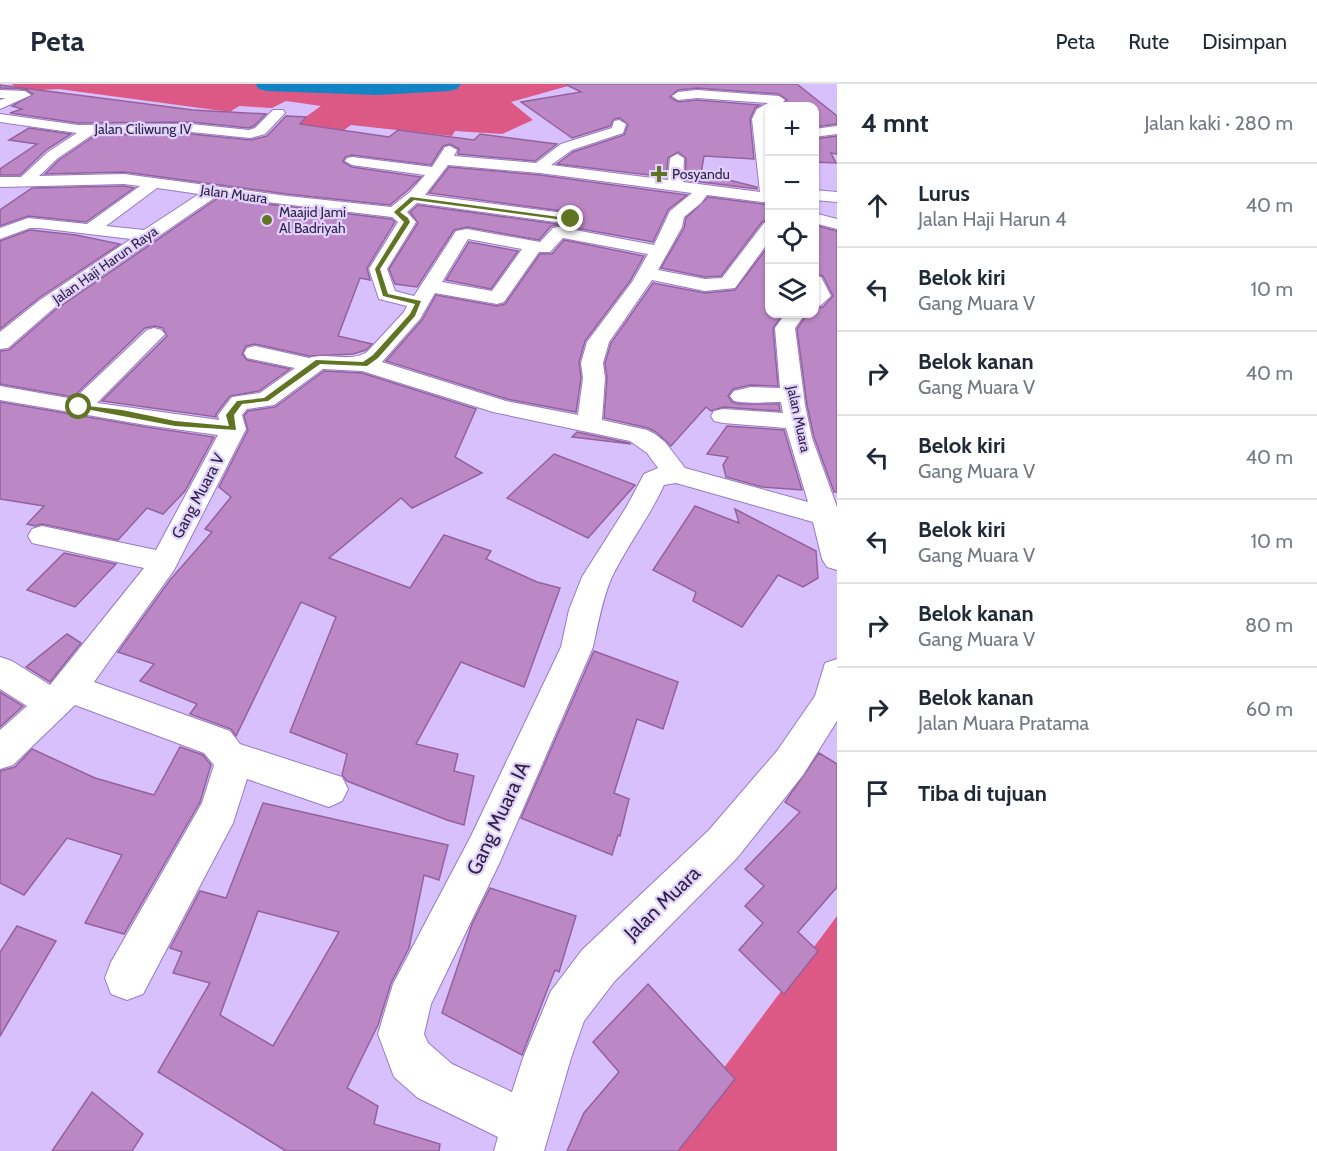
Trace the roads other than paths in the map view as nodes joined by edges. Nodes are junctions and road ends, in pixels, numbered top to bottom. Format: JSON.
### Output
{"nodes":[{"id":1,"x":0,"y":94,"type":"edge"},
{"id":2,"x":678,"y":96,"type":"dead end"},
{"id":3,"x":777,"y":102,"type":"edge"},
{"id":4,"x":0,"y":105,"type":"edge"},
{"id":5,"x":765,"y":110,"type":"edge"},
{"id":6,"x":279,"y":113,"type":"dead end"},
{"id":7,"x":0,"y":118,"type":"edge"},
{"id":8,"x":619,"y":124,"type":"dead end"},
{"id":9,"x":92,"y":129,"type":"junction"},
{"id":10,"x":764,"y":130,"type":"edge"},
{"id":11,"x":837,"y":130,"type":"edge"},
{"id":12,"x":819,"y":132,"type":"edge"},
{"id":13,"x":676,"y":158,"type":"dead end"},
{"id":14,"x":352,"y":161,"type":"dead end"},
{"id":15,"x":443,"y":161,"type":"junction"},
{"id":16,"x":765,"y":162,"type":"edge"},
{"id":17,"x":540,"y":168,"type":"junction"},
{"id":18,"x":0,"y":182,"type":"edge"},
{"id":19,"x":24,"y":182,"type":"junction"},
{"id":20,"x":155,"y":182,"type":"junction"},
{"id":21,"x":675,"y":184,"type":"junction"},
{"id":22,"x":703,"y":189,"type":"junction"},
{"id":23,"x":214,"y":191,"type":"junction"},
{"id":24,"x":765,"y":195,"type":"edge"},
{"id":25,"x":819,"y":195,"type":"edge"},
{"id":26,"x":837,"y":197,"type":"edge"},
{"id":27,"x":405,"y":205,"type":"junction"},
{"id":28,"x":571,"y":219,"type":"dead end"},
{"id":29,"x":819,"y":219,"type":"edge"},
{"id":30,"x":837,"y":224,"type":"edge"},
{"id":31,"x":91,"y":229,"type":"junction"},
{"id":32,"x":0,"y":234,"type":"edge"},
{"id":33,"x":765,"y":234,"type":"edge"},
{"id":34,"x":146,"y":236,"type":"junction"},
{"id":35,"x":534,"y":246,"type":"junction"},
{"id":36,"x":659,"y":251,"type":"junction"},
{"id":37,"x":749,"y":257,"type":"junction"},
{"id":38,"x":765,"y":262,"type":"edge"},
{"id":39,"x":647,"y":273,"type":"junction"},
{"id":40,"x":424,"y":294,"type":"junction"},
{"id":41,"x":792,"y":318,"type":"edge"},
{"id":42,"x":154,"y":334,"type":"dead end"},
{"id":43,"x":0,"y":343,"type":"edge"},
{"id":44,"x":255,"y":353,"type":"dead end"},
{"id":45,"x":364,"y":364,"type":"junction"},
{"id":46,"x":312,"y":365,"type":"junction"},
{"id":47,"x":0,"y":393,"type":"edge"},
{"id":48,"x":742,"y":396,"type":"dead end"},
{"id":49,"x":793,"y":396,"type":"junction"},
{"id":50,"x":79,"y":407,"type":"junction"},
{"id":51,"x":723,"y":416,"type":"dead end"},
{"id":52,"x":796,"y":421,"type":"junction"},
{"id":53,"x":589,"y":424,"type":"junction"},
{"id":54,"x":234,"y":429,"type":"junction"},
{"id":55,"x":676,"y":474,"type":"junction"},
{"id":56,"x":826,"y":516,"type":"junction"},
{"id":57,"x":42,"y":536,"type":"dead end"},
{"id":58,"x":837,"y":559,"type":"edge"},
{"id":59,"x":164,"y":562,"type":"junction"},
{"id":60,"x":0,"y":671,"type":"edge"},
{"id":61,"x":837,"y":673,"type":"edge"},
{"id":62,"x":61,"y":697,"type":"junction"},
{"id":63,"x":0,"y":753,"type":"edge"},
{"id":64,"x":230,"y":757,"type":"junction"},
{"id":65,"x":329,"y":789,"type":"dead end"},
{"id":66,"x":127,"y":978,"type":"dead end"},
{"id":67,"x":523,"y":1137,"type":"edge"}],
"edges":[{"from":1,"to":4,"type":"street"},
{"from":2,"to":3,"type":"street"},
{"from":5,"to":10,"type":"street"},
{"from":6,"to":9,"type":"street","name":"Jalan Ciliwung IV"},
{"from":7,"to":9,"type":"street","name":"Jalan Ciliwung IV"},
{"from":8,"to":17,"type":"street"},
{"from":9,"to":19,"type":"street"},
{"from":10,"to":16,"type":"street"},
{"from":11,"to":12,"type":"street"},
{"from":13,"to":21,"type":"street"},
{"from":14,"to":15,"type":"street"},
{"from":15,"to":17,"type":"street"},
{"from":15,"to":27,"type":"street"},
{"from":17,"to":21,"type":"street"},
{"from":18,"to":19,"type":"street","name":"Jalan Muara"},
{"from":19,"to":20,"type":"street","name":"Jalan Muara"},
{"from":20,"to":23,"type":"street","name":"Jalan Muara"},
{"from":20,"to":31,"type":"street"},
{"from":21,"to":22,"type":"street"},
{"from":22,"to":24,"type":"street"},
{"from":22,"to":36,"type":"street"},
{"from":23,"to":27,"type":"street","name":"Jalan Muara"},
{"from":23,"to":34,"type":"street","name":"Jalan Haji Harun Raya"},
{"from":25,"to":26,"type":"street"},
{"from":27,"to":28,"type":"street","name":"Jalan Muara"},
{"from":27,"to":40,"type":"street"},
{"from":29,"to":30,"type":"street"},
{"from":31,"to":32,"type":"street"},
{"from":31,"to":34,"type":"street"},
{"from":33,"to":37,"type":"street"},
{"from":34,"to":43,"type":"street","name":"Jalan Haji Harun Raya"},
{"from":35,"to":36,"type":"street"},
{"from":35,"to":40,"type":"street"},
{"from":35,"to":40,"type":"street"},
{"from":36,"to":39,"type":"street"},
{"from":37,"to":38,"type":"street"},
{"from":37,"to":39,"type":"street"},
{"from":39,"to":53,"type":"street"},
{"from":40,"to":45,"type":"street"},
{"from":41,"to":49,"type":"street","name":"Jalan Muara"},
{"from":42,"to":50,"type":"street"},
{"from":44,"to":46,"type":"street"},
{"from":45,"to":46,"type":"street"},
{"from":45,"to":53,"type":"street"},
{"from":46,"to":54,"type":"street","name":"Gang Muara V"},
{"from":47,"to":50,"type":"street"},
{"from":48,"to":49,"type":"street"},
{"from":49,"to":52,"type":"street","name":"Jalan Muara"},
{"from":50,"to":54,"type":"street"},
{"from":51,"to":52,"type":"street"},
{"from":52,"to":56,"type":"street","name":"Jalan Muara"},
{"from":53,"to":55,"type":"street"},
{"from":54,"to":59,"type":"street","name":"Gang Muara V"},
{"from":55,"to":56,"type":"street"},
{"from":55,"to":67,"type":"street","name":"Gang Muara IA"},
{"from":56,"to":58,"type":"street","name":"Jalan Muara"},
{"from":57,"to":59,"type":"street"},
{"from":59,"to":62,"type":"street","name":"Gang Muara V"},
{"from":60,"to":62,"type":"street"},
{"from":61,"to":67,"type":"street","name":"Jalan Muara"},
{"from":62,"to":63,"type":"street","name":"Gang Muara V"},
{"from":62,"to":64,"type":"street"},
{"from":64,"to":65,"type":"street"},
{"from":64,"to":66,"type":"street"}]}
